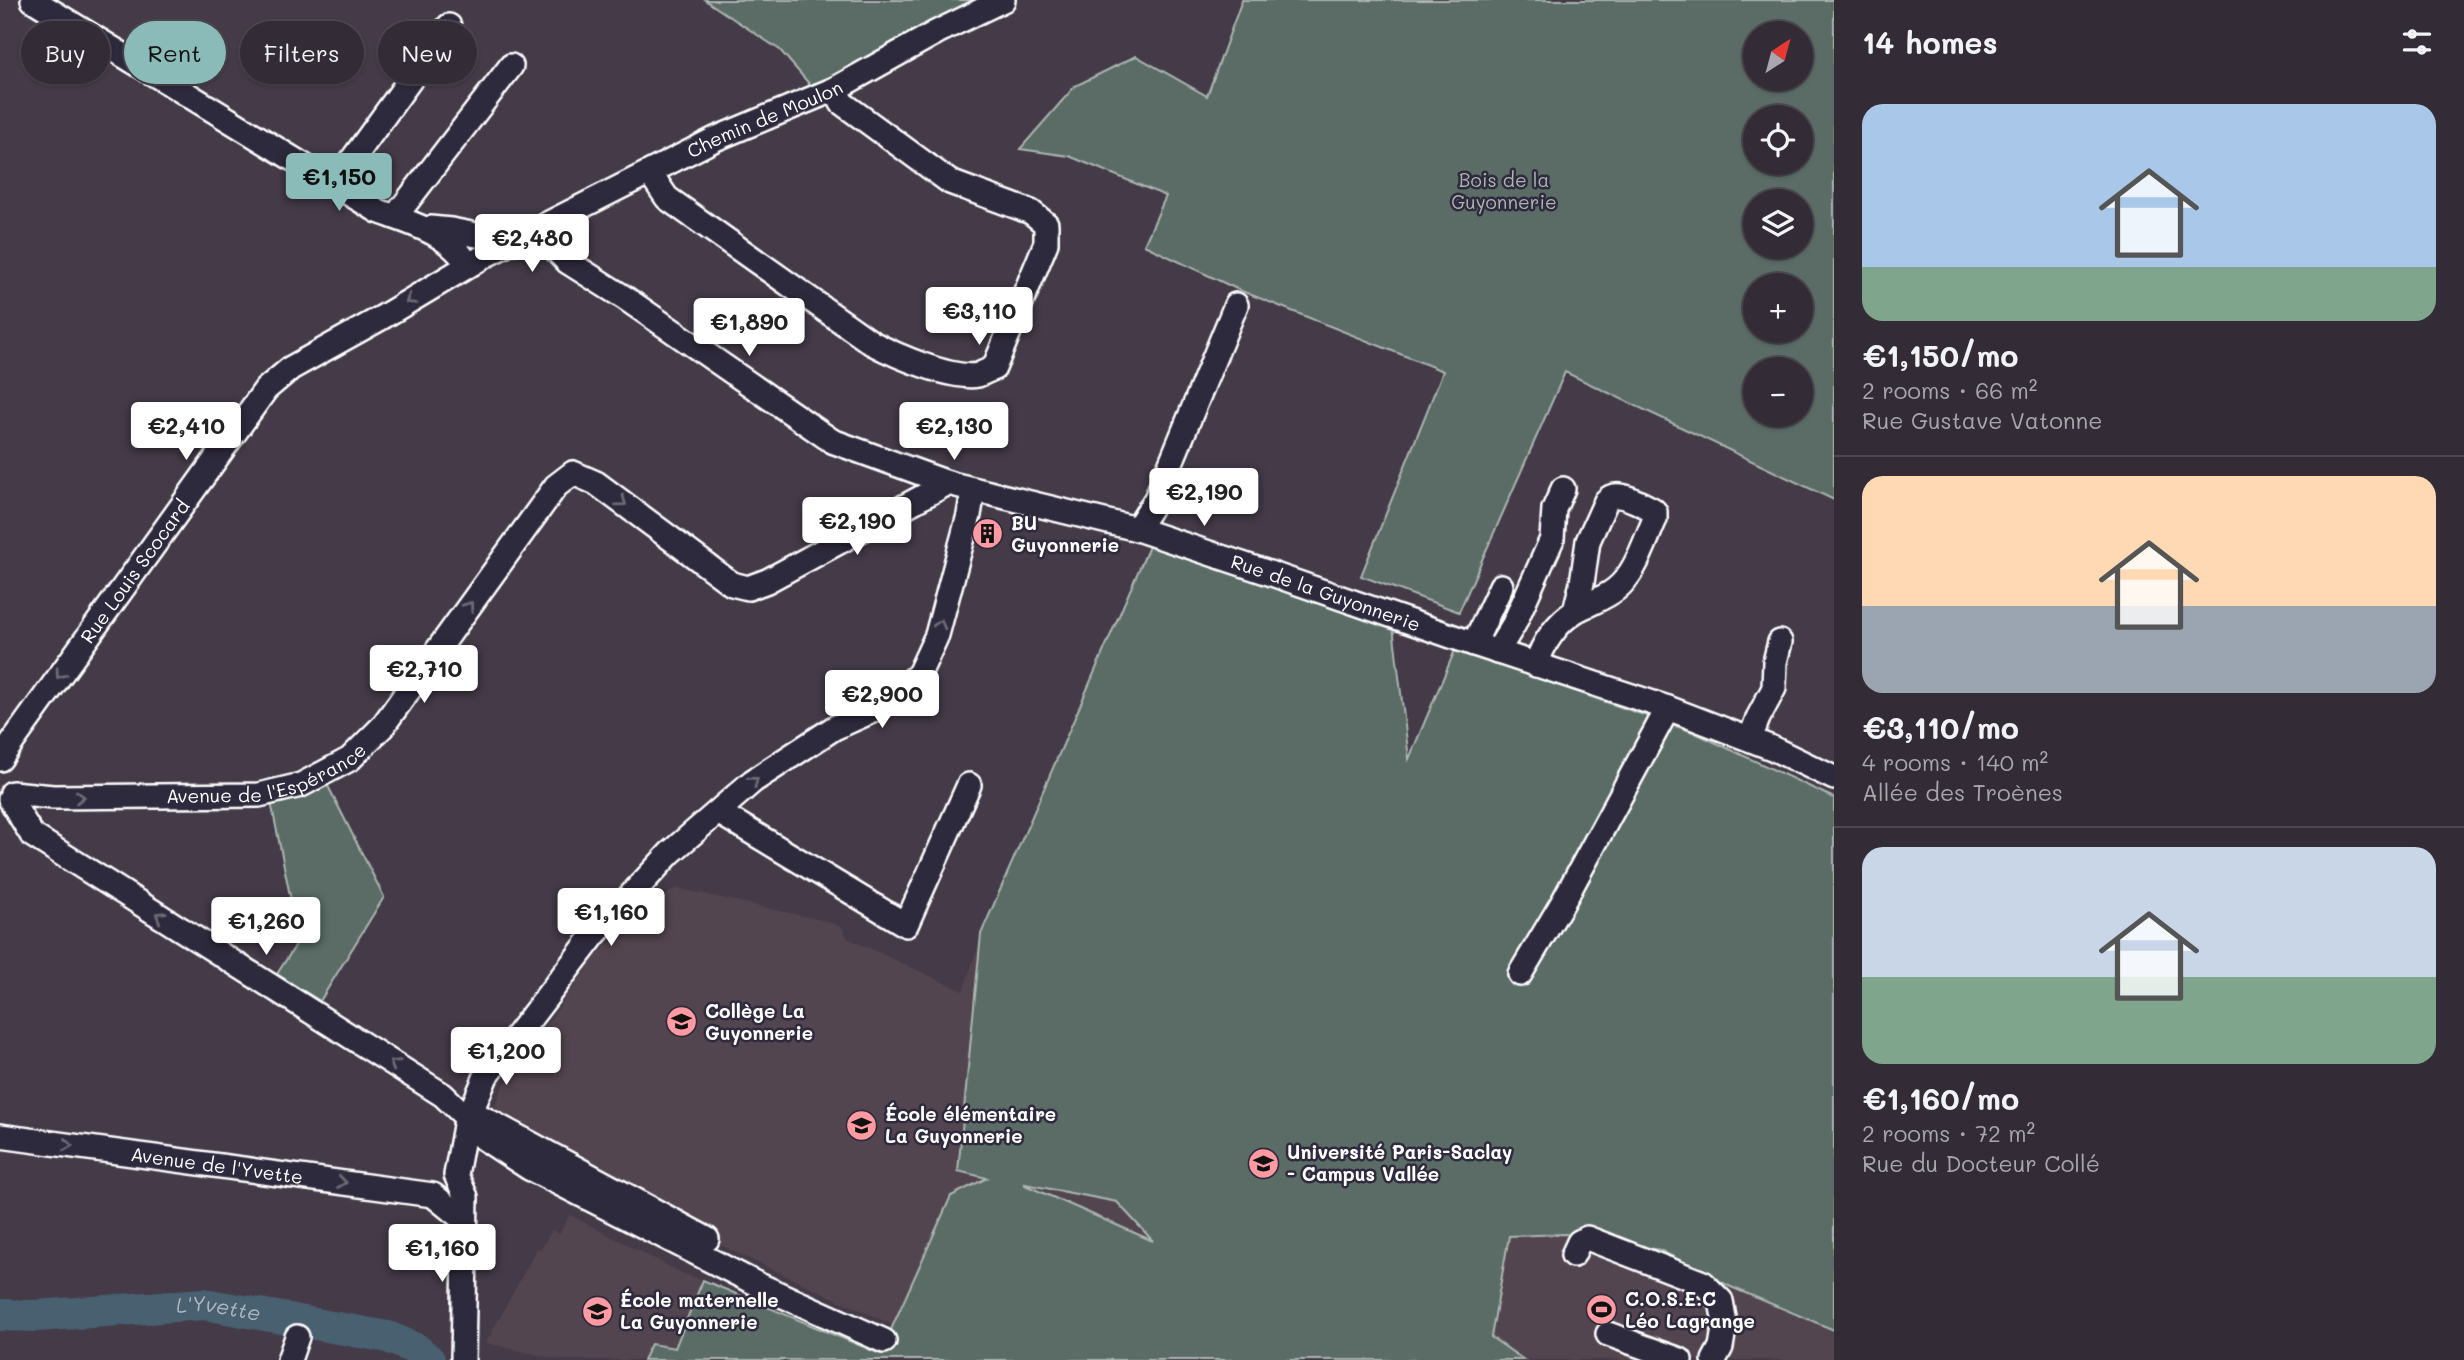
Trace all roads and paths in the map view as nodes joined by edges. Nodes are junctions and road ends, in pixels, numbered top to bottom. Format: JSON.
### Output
{"nodes":[{"id":1,"x":33,"y":0,"type":"edge"},
{"id":2,"x":1003,"y":0,"type":"edge"},
{"id":3,"x":511,"y":66,"type":"dead end"},
{"id":4,"x":407,"y":84,"type":"edge"},
{"id":5,"x":835,"y":89,"type":"junction"},
{"id":6,"x":650,"y":173,"type":"junction"},
{"id":7,"x":334,"y":185,"type":"junction"},
{"id":8,"x":395,"y":218,"type":"junction"},
{"id":9,"x":554,"y":219,"type":"junction"},
{"id":10,"x":427,"y":228,"type":"junction"},
{"id":11,"x":512,"y":241,"type":"junction"},
{"id":12,"x":561,"y":254,"type":"junction"},
{"id":13,"x":468,"y":264,"type":"junction"},
{"id":14,"x":1236,"y":305,"type":"dead end"},
{"id":15,"x":948,"y":483,"type":"junction"},
{"id":16,"x":1563,"y":489,"type":"dead end"},
{"id":17,"x":973,"y":491,"type":"junction"},
{"id":18,"x":1137,"y":529,"type":"junction"},
{"id":19,"x":1501,"y":586,"type":"dead end"},
{"id":20,"x":1574,"y":611,"type":"junction"},
{"id":21,"x":1780,"y":642,"type":"dead end"},
{"id":22,"x":1474,"y":644,"type":"junction"},
{"id":23,"x":1497,"y":652,"type":"junction"},
{"id":24,"x":1536,"y":665,"type":"junction"},
{"id":25,"x":1668,"y":708,"type":"junction"},
{"id":26,"x":1750,"y":739,"type":"junction"},
{"id":27,"x":0,"y":759,"type":"edge"},
{"id":28,"x":0,"y":773,"type":"edge"},
{"id":29,"x":1834,"y":778,"type":"edge"},
{"id":30,"x":969,"y":785,"type":"dead end"},
{"id":31,"x":7,"y":800,"type":"edge"},
{"id":32,"x":718,"y":811,"type":"junction"},
{"id":33,"x":1520,"y":974,"type":"dead end"},
{"id":34,"x":468,"y":1119,"type":"junction"},
{"id":35,"x":0,"y":1136,"type":"edge"},
{"id":36,"x":456,"y":1175,"type":"junction"},
{"id":37,"x":433,"y":1195,"type":"junction"},
{"id":38,"x":464,"y":1220,"type":"junction"},
{"id":39,"x":707,"y":1239,"type":"dead end"},
{"id":40,"x":1573,"y":1255,"type":"dead end"},
{"id":41,"x":1608,"y":1334,"type":"dead end"},
{"id":42,"x":297,"y":1337,"type":"dead end"},
{"id":43,"x":884,"y":1341,"type":"dead end"},
{"id":44,"x":464,"y":1354,"type":"edge"},
{"id":45,"x":289,"y":1360,"type":"edge"},
{"id":46,"x":1680,"y":1360,"type":"edge"},
{"id":47,"x":1714,"y":1360,"type":"edge"}],
"edges":[{"from":1,"to":7,"type":"street"},
{"from":2,"to":5,"type":"street","name":"Chemin de Moulon"},
{"from":3,"to":8,"type":"street"},
{"from":4,"to":7,"type":"street"},
{"from":5,"to":6,"type":"street","name":"Chemin de Moulon"},
{"from":5,"to":6,"type":"street"},
{"from":6,"to":9,"type":"street","name":"Chemin de Moulon"},
{"from":7,"to":8,"type":"street"},
{"from":8,"to":10,"type":"street"},
{"from":9,"to":11,"type":"street","name":"Chemin de Moulon"},
{"from":9,"to":12,"type":"street"},
{"from":10,"to":11,"type":"street","name":"Rue de la Guyonnerie"},
{"from":10,"to":13,"type":"street"},
{"from":11,"to":12,"type":"street","name":"Rue de la Guyonnerie"},
{"from":11,"to":13,"type":"street","name":"Rue Louis Scocard"},
{"from":12,"to":15,"type":"street","name":"Rue de la Guyonnerie"},
{"from":13,"to":27,"type":"street","name":"Rue Louis Scocard","one_way":true},
{"from":14,"to":18,"type":"street"},
{"from":15,"to":17,"type":"street","name":"Rue de la Guyonnerie"},
{"from":31,"to":15,"type":"street","name":"Avenue de l'Espérance","one_way":true},
{"from":16,"to":23,"type":"street"},
{"from":17,"to":18,"type":"street","name":"Rue de la Guyonnerie"},
{"from":32,"to":17,"type":"street","one_way":true},
{"from":18,"to":22,"type":"street","name":"Rue de la Guyonnerie"},
{"from":19,"to":22,"type":"street"},
{"from":20,"to":20,"type":"street"},
{"from":20,"to":24,"type":"street"},
{"from":21,"to":26,"type":"street"},
{"from":22,"to":23,"type":"street","name":"Rue de la Guyonnerie"},
{"from":23,"to":24,"type":"street","name":"Rue de la Guyonnerie"},
{"from":24,"to":25,"type":"street","name":"Rue de la Guyonnerie"},
{"from":25,"to":26,"type":"street","name":"Rue de la Guyonnerie"},
{"from":25,"to":33,"type":"street"},
{"from":26,"to":29,"type":"street","name":"Rue de la Guyonnerie"},
{"from":28,"to":31,"type":"street"},
{"from":30,"to":32,"type":"street"},
{"from":34,"to":31,"type":"street","one_way":true},
{"from":32,"to":34,"type":"street"},
{"from":34,"to":36,"type":"street"},
{"from":34,"to":39,"type":"street"},
{"from":34,"to":43,"type":"street"},
{"from":35,"to":37,"type":"street","name":"Avenue de l'Yvette","one_way":true},
{"from":36,"to":37,"type":"street"},
{"from":36,"to":38,"type":"street"},
{"from":37,"to":38,"type":"street"},
{"from":38,"to":44,"type":"street"},
{"from":40,"to":47,"type":"street"},
{"from":41,"to":46,"type":"street"},
{"from":42,"to":45,"type":"street"}]}
